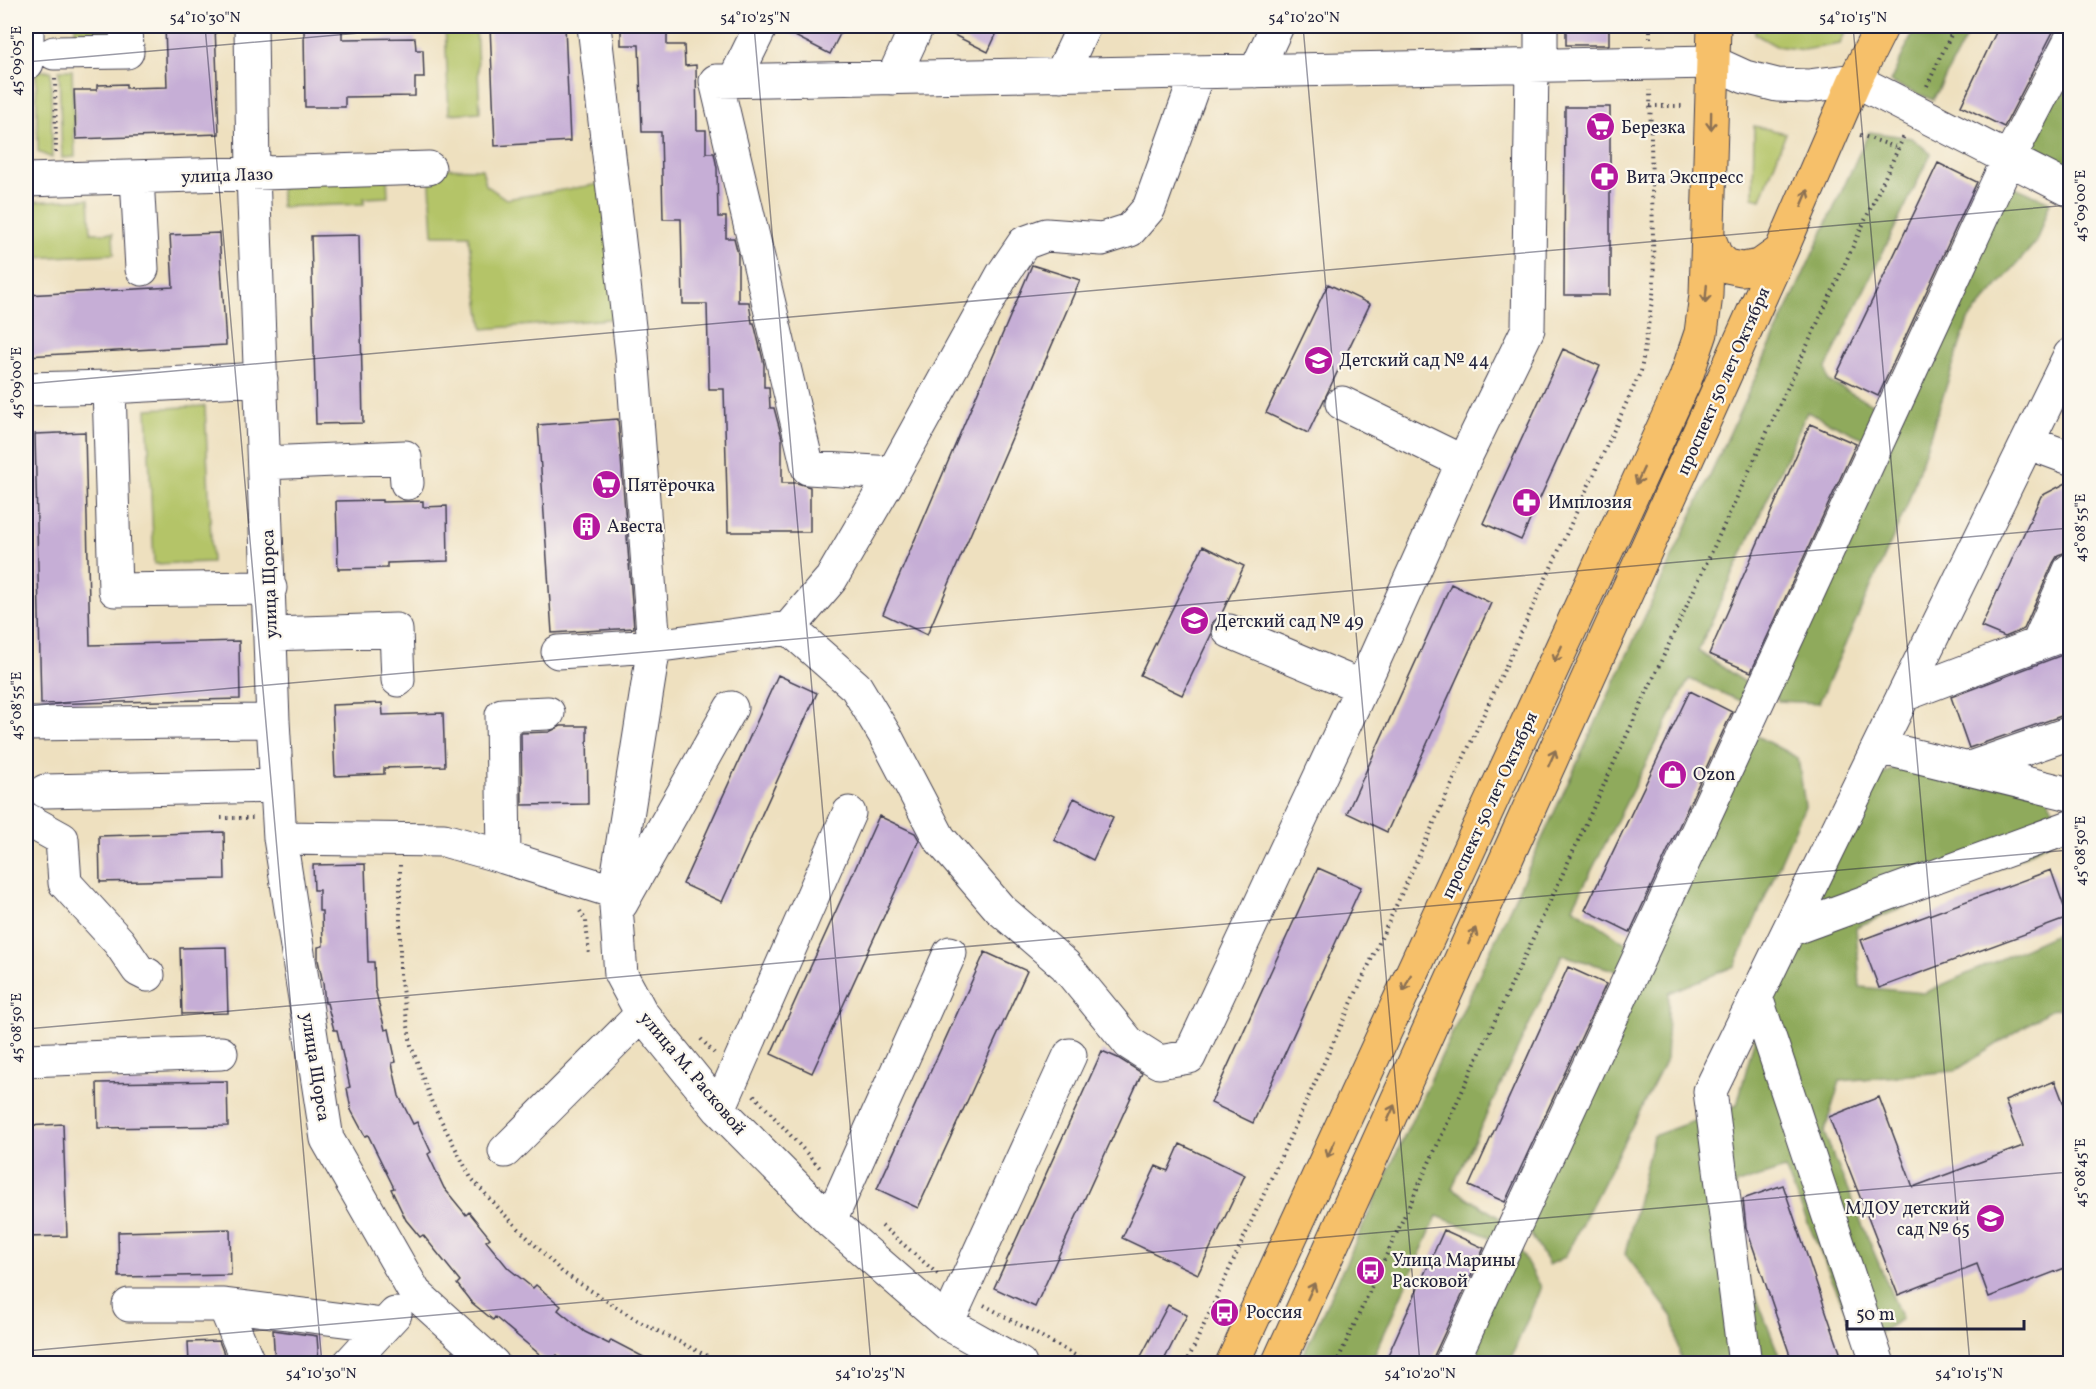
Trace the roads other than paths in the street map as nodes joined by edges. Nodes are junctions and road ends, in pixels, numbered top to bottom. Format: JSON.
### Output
{"nodes":[{"id":1,"x":27,"y":26,"type":"edge"},
{"id":2,"x":126,"y":26,"type":"edge"},
{"id":3,"x":251,"y":26,"type":"edge"},
{"id":4,"x":594,"y":26,"type":"edge"},
{"id":5,"x":761,"y":26,"type":"edge"},
{"id":6,"x":917,"y":26,"type":"edge"},
{"id":7,"x":1084,"y":26,"type":"edge"},
{"id":8,"x":1277,"y":26,"type":"edge"},
{"id":9,"x":1541,"y":26,"type":"edge"},
{"id":10,"x":1714,"y":26,"type":"edge"},
{"id":11,"x":1882,"y":26,"type":"edge"},
{"id":12,"x":2070,"y":41,"type":"edge"},
{"id":13,"x":1712,"y":62,"type":"junction"},
{"id":14,"x":45,"y":65,"type":"edge"},
{"id":15,"x":1537,"y":66,"type":"junction"},
{"id":16,"x":1256,"y":71,"type":"junction"},
{"id":17,"x":1198,"y":72,"type":"junction"},
{"id":18,"x":1061,"y":75,"type":"junction"},
{"id":19,"x":893,"y":78,"type":"junction"},
{"id":20,"x":735,"y":79,"type":"junction"},
{"id":21,"x":1855,"y":80,"type":"junction"},
{"id":22,"x":2008,"y":158,"type":"junction"},
{"id":23,"x":429,"y":168,"type":"dead end"},
{"id":24,"x":253,"y":174,"type":"junction"},
{"id":25,"x":137,"y":177,"type":"junction"},
{"id":26,"x":26,"y":180,"type":"edge"},
{"id":27,"x":2070,"y":190,"type":"edge"},
{"id":28,"x":1708,"y":236,"type":"junction"},
{"id":29,"x":1781,"y":251,"type":"junction"},
{"id":30,"x":142,"y":269,"type":"dead end"},
{"id":31,"x":2067,"y":368,"type":"edge"},
{"id":32,"x":261,"y":379,"type":"junction"},
{"id":33,"x":109,"y":387,"type":"junction"},
{"id":34,"x":26,"y":389,"type":"edge"},
{"id":35,"x":1342,"y":404,"type":"dead end"},
{"id":36,"x":2029,"y":443,"type":"junction"},
{"id":37,"x":2070,"y":459,"type":"edge"},
{"id":38,"x":1463,"y":462,"type":"junction"},
{"id":39,"x":264,"y":464,"type":"junction"},
{"id":40,"x":893,"y":473,"type":"junction"},
{"id":41,"x":407,"y":483,"type":"dead end"},
{"id":42,"x":2070,"y":570,"type":"edge"},
{"id":43,"x":270,"y":588,"type":"junction"},
{"id":44,"x":789,"y":628,"type":"junction"},
{"id":45,"x":1229,"y":631,"type":"dead end"},
{"id":46,"x":2070,"y":632,"type":"edge"},
{"id":47,"x":271,"y":634,"type":"junction"},
{"id":48,"x":2038,"y":644,"type":"junction"},
{"id":49,"x":654,"y":646,"type":"junction"},
{"id":50,"x":558,"y":652,"type":"dead end"},
{"id":51,"x":398,"y":680,"type":"dead end"},
{"id":52,"x":1362,"y":687,"type":"junction"},
{"id":53,"x":1905,"y":694,"type":"junction"},
{"id":54,"x":731,"y":708,"type":"dead end"},
{"id":55,"x":548,"y":713,"type":"dead end"},
{"id":56,"x":273,"y":720,"type":"junction"},
{"id":57,"x":26,"y":724,"type":"edge"},
{"id":58,"x":2070,"y":733,"type":"edge"},
{"id":59,"x":1878,"y":747,"type":"junction"},
{"id":60,"x":1967,"y":769,"type":"junction"},
{"id":61,"x":277,"y":786,"type":"junction"},
{"id":62,"x":45,"y":791,"type":"dead end"},
{"id":63,"x":2070,"y":794,"type":"edge"},
{"id":64,"x":849,"y":813,"type":"dead end"},
{"id":65,"x":26,"y":819,"type":"edge"},
{"id":66,"x":2070,"y":827,"type":"edge"},
{"id":67,"x":280,"y":838,"type":"junction"},
{"id":68,"x":504,"y":856,"type":"junction"},
{"id":69,"x":615,"y":903,"type":"junction"},
{"id":70,"x":1789,"y":930,"type":"junction"},
{"id":71,"x":950,"y":953,"type":"dead end"},
{"id":72,"x":148,"y":975,"type":"dead end"},
{"id":73,"x":1756,"y":997,"type":"junction"},
{"id":74,"x":642,"y":1014,"type":"junction"},
{"id":75,"x":221,"y":1053,"type":"dead end"},
{"id":76,"x":1070,"y":1055,"type":"dead end"},
{"id":77,"x":26,"y":1059,"type":"edge"},
{"id":78,"x":719,"y":1109,"type":"junction"},
{"id":79,"x":505,"y":1150,"type":"dead end"},
{"id":80,"x":830,"y":1221,"type":"junction"},
{"id":81,"x":415,"y":1293,"type":"junction"},
{"id":82,"x":129,"y":1305,"type":"dead end"},
{"id":83,"x":224,"y":1305,"type":"junction"},
{"id":84,"x":947,"y":1323,"type":"junction"},
{"id":85,"x":383,"y":1325,"type":"junction"},
{"id":86,"x":249,"y":1364,"type":"edge"},
{"id":87,"x":349,"y":1364,"type":"edge"},
{"id":88,"x":493,"y":1364,"type":"edge"},
{"id":89,"x":1020,"y":1364,"type":"edge"},
{"id":90,"x":1232,"y":1364,"type":"edge"},
{"id":91,"x":1278,"y":1364,"type":"edge"},
{"id":92,"x":1451,"y":1364,"type":"edge"},
{"id":93,"x":1745,"y":1364,"type":"edge"},
{"id":94,"x":1878,"y":1364,"type":"edge"}],
"edges":[{"from":1,"to":14,"type":"street"},
{"from":2,"to":14,"type":"street"},
{"from":3,"to":24,"type":"street","name":"улица Щорса"},
{"from":4,"to":49,"type":"street","name":"улица М. Расковой"},
{"from":5,"to":20,"type":"street"},
{"from":6,"to":19,"type":"street"},
{"from":7,"to":18,"type":"street"},
{"from":8,"to":16,"type":"street"},
{"from":9,"to":15,"type":"street"},
{"from":10,"to":13,"type":"main road","name":"проспект 50 лет Октября"},
{"from":11,"to":21,"type":"main road","name":"проспект 50 лет Октября"},
{"from":12,"to":22,"type":"street"},
{"from":13,"to":15,"type":"street"},
{"from":13,"to":21,"type":"street"},
{"from":13,"to":28,"type":"main road","name":"проспект 50 лет Октября","one_way":true},
{"from":15,"to":16,"type":"street"},
{"from":15,"to":38,"type":"street"},
{"from":16,"to":17,"type":"street"},
{"from":17,"to":18,"type":"street"},
{"from":17,"to":40,"type":"street"},
{"from":18,"to":19,"type":"street"},
{"from":19,"to":20,"type":"street"},
{"from":20,"to":40,"type":"street"},
{"from":21,"to":22,"type":"street"},
{"from":29,"to":21,"type":"main road","name":"проспект 50 лет Октября","one_way":true},
{"from":22,"to":27,"type":"street"},
{"from":22,"to":92,"type":"street"},
{"from":23,"to":24,"type":"street","name":"улица Лазо"},
{"from":24,"to":25,"type":"street","name":"улица Лазо"},
{"from":24,"to":32,"type":"street","name":"улица Щорса"},
{"from":25,"to":26,"type":"street","name":"улица Лазо"},
{"from":25,"to":30,"type":"street"},
{"from":28,"to":29,"type":"main road","name":"проспект 50 лет Октября"},
{"from":28,"to":90,"type":"main road","name":"проспект 50 лет Октября","one_way":true},
{"from":91,"to":29,"type":"main road","name":"проспект 50 лет Октября","one_way":true},
{"from":31,"to":36,"type":"street"},
{"from":32,"to":33,"type":"street"},
{"from":32,"to":39,"type":"street","name":"улица Щорса"},
{"from":33,"to":34,"type":"street"},
{"from":33,"to":43,"type":"street"},
{"from":35,"to":38,"type":"street"},
{"from":36,"to":37,"type":"street"},
{"from":36,"to":53,"type":"street"},
{"from":38,"to":52,"type":"street"},
{"from":39,"to":41,"type":"street"},
{"from":39,"to":43,"type":"street","name":"улица Щорса"},
{"from":40,"to":44,"type":"street"},
{"from":42,"to":48,"type":"street"},
{"from":43,"to":47,"type":"street","name":"улица Щорса"},
{"from":44,"to":49,"type":"street"},
{"from":44,"to":52,"type":"street"},
{"from":45,"to":52,"type":"street"},
{"from":46,"to":48,"type":"street"},
{"from":47,"to":51,"type":"street"},
{"from":47,"to":56,"type":"street","name":"улица Щорса"},
{"from":48,"to":53,"type":"street"},
{"from":49,"to":50,"type":"street"},
{"from":49,"to":69,"type":"street","name":"улица М. Расковой"},
{"from":53,"to":59,"type":"street"},
{"from":54,"to":69,"type":"street"},
{"from":55,"to":68,"type":"street"},
{"from":56,"to":57,"type":"street"},
{"from":56,"to":61,"type":"street","name":"улица Щорса"},
{"from":58,"to":60,"type":"street"},
{"from":59,"to":60,"type":"street"},
{"from":59,"to":70,"type":"street"},
{"from":60,"to":63,"type":"street"},
{"from":61,"to":62,"type":"street"},
{"from":61,"to":67,"type":"street","name":"улица Щорса"},
{"from":64,"to":78,"type":"street"},
{"from":65,"to":72,"type":"street"},
{"from":66,"to":70,"type":"street"},
{"from":67,"to":68,"type":"street"},
{"from":67,"to":81,"type":"street","name":"улица Щорса"},
{"from":68,"to":69,"type":"street"},
{"from":69,"to":74,"type":"street","name":"улица М. Расковой"},
{"from":70,"to":73,"type":"street"},
{"from":71,"to":80,"type":"street"},
{"from":73,"to":93,"type":"street"},
{"from":73,"to":94,"type":"street"},
{"from":74,"to":78,"type":"street","name":"улица М. Расковой"},
{"from":74,"to":79,"type":"street"},
{"from":75,"to":77,"type":"street"},
{"from":76,"to":84,"type":"street"},
{"from":78,"to":80,"type":"street","name":"улица М. Расковой"},
{"from":80,"to":84,"type":"street","name":"улица М. Расковой"},
{"from":81,"to":85,"type":"street"},
{"from":81,"to":88,"type":"street"},
{"from":82,"to":83,"type":"street"},
{"from":83,"to":85,"type":"street"},
{"from":83,"to":86,"type":"street"},
{"from":84,"to":89,"type":"street","name":"улица М. Расковой"},
{"from":85,"to":87,"type":"street"}]}
